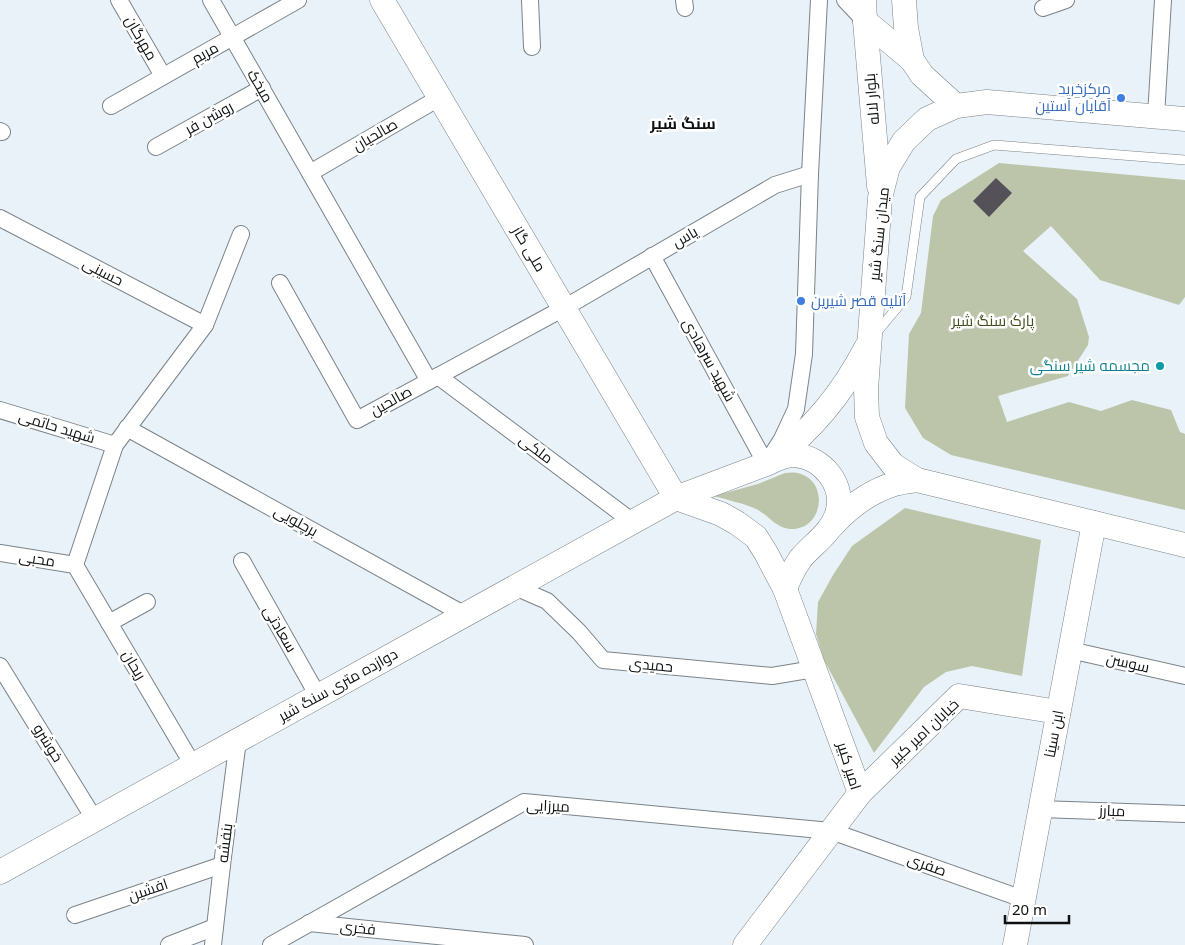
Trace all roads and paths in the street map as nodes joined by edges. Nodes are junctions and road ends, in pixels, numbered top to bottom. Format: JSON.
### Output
{"nodes":[{"id":1,"x":120,"y":0,"type":"edge"},
{"id":2,"x":211,"y":0,"type":"edge"},
{"id":3,"x":298,"y":0,"type":"edge"},
{"id":4,"x":382,"y":0,"type":"edge"},
{"id":5,"x":530,"y":0,"type":"edge"},
{"id":6,"x":819,"y":0,"type":"edge"},
{"id":7,"x":845,"y":0,"type":"edge"},
{"id":8,"x":904,"y":0,"type":"edge"},
{"id":9,"x":1066,"y":0,"type":"edge"},
{"id":10,"x":1162,"y":0,"type":"edge"},
{"id":11,"x":1043,"y":8,"type":"dead end"},
{"id":12,"x":865,"y":10,"type":"edge"},
{"id":13,"x":232,"y":37,"type":"junction"},
{"id":14,"x":532,"y":48,"type":"dead end"},
{"id":15,"x":912,"y":60,"type":"junction"},
{"id":16,"x":163,"y":76,"type":"junction"},
{"id":17,"x":262,"y":88,"type":"junction"},
{"id":18,"x":439,"y":98,"type":"junction"},
{"id":19,"x":111,"y":106,"type":"dead end"},
{"id":20,"x":956,"y":106,"type":"junction"},
{"id":21,"x":1156,"y":116,"type":"junction"},
{"id":22,"x":1185,"y":119,"type":"edge"},
{"id":23,"x":156,"y":147,"type":"dead end"},
{"id":24,"x":1185,"y":160,"type":"edge"},
{"id":25,"x":310,"y":173,"type":"junction"},
{"id":26,"x":810,"y":174,"type":"junction"},
{"id":27,"x":880,"y":198,"type":"junction"},
{"id":28,"x":0,"y":218,"type":"edge"},
{"id":29,"x":241,"y":234,"type":"dead end"},
{"id":30,"x":652,"y":256,"type":"junction"},
{"id":31,"x":280,"y":283,"type":"dead end"},
{"id":32,"x":564,"y":308,"type":"junction"},
{"id":33,"x":205,"y":325,"type":"junction"},
{"id":34,"x":870,"y":341,"type":"junction"},
{"id":35,"x":434,"y":378,"type":"junction"},
{"id":36,"x":0,"y":410,"type":"edge"},
{"id":37,"x":127,"y":428,"type":"junction"},
{"id":38,"x":114,"y":445,"type":"junction"},
{"id":39,"x":766,"y":464,"type":"junction"},
{"id":40,"x":917,"y":480,"type":"junction"},
{"id":41,"x":676,"y":498,"type":"junction"},
{"id":42,"x":633,"y":522,"type":"junction"},
{"id":43,"x":1094,"y":523,"type":"junction"},
{"id":44,"x":831,"y":527,"type":"junction"},
{"id":45,"x":1185,"y":545,"type":"edge"},
{"id":46,"x":0,"y":553,"type":"edge"},
{"id":47,"x":242,"y":561,"type":"dead end"},
{"id":48,"x":75,"y":565,"type":"junction"},
{"id":49,"x":515,"y":587,"type":"junction"},
{"id":50,"x":785,"y":589,"type":"junction"},
{"id":51,"x":147,"y":602,"type":"dead end"},
{"id":52,"x":465,"y":615,"type":"junction"},
{"id":53,"x":109,"y":623,"type":"junction"},
{"id":54,"x":1070,"y":650,"type":"junction"},
{"id":55,"x":0,"y":666,"type":"edge"},
{"id":56,"x":814,"y":669,"type":"junction"},
{"id":57,"x":1185,"y":676,"type":"edge"},
{"id":58,"x":318,"y":696,"type":"junction"},
{"id":59,"x":1058,"y":712,"type":"junction"},
{"id":60,"x":238,"y":740,"type":"junction"},
{"id":61,"x":193,"y":765,"type":"junction"},
{"id":62,"x":860,"y":793,"type":"junction"},
{"id":63,"x":1040,"y":809,"type":"junction"},
{"id":64,"x":1185,"y":814,"type":"edge"},
{"id":65,"x":95,"y":820,"type":"junction"},
{"id":66,"x":831,"y":831,"type":"junction"},
{"id":67,"x":222,"y":865,"type":"junction"},
{"id":68,"x":0,"y":872,"type":"edge"},
{"id":69,"x":1023,"y":899,"type":"junction"},
{"id":70,"x":74,"y":915,"type":"dead end"},
{"id":71,"x":310,"y":923,"type":"junction"},
{"id":72,"x":215,"y":927,"type":"junction"},
{"id":73,"x":169,"y":945,"type":"edge"},
{"id":74,"x":213,"y":945,"type":"edge"},
{"id":75,"x":271,"y":945,"type":"edge"},
{"id":76,"x":526,"y":945,"type":"edge"},
{"id":77,"x":745,"y":945,"type":"edge"},
{"id":78,"x":1014,"y":945,"type":"edge"}],
"edges":[{"from":1,"to":16,"type":"street","name":"مهرگان"},
{"from":2,"to":13,"type":"street","name":"میخک"},
{"from":3,"to":13,"type":"street","name":"مریم"},
{"from":4,"to":18,"type":"main road","name":"ملی گاز"},
{"from":5,"to":14,"type":"street"},
{"from":6,"to":26,"type":"street"},
{"from":7,"to":12,"type":"street"},
{"from":8,"to":15,"type":"main road"},
{"from":9,"to":11,"type":"street"},
{"from":10,"to":21,"type":"street"},
{"from":12,"to":15,"type":"main road"},
{"from":12,"to":27,"type":"main road","name":"بلوار لاله"},
{"from":13,"to":16,"type":"street","name":"مریم"},
{"from":13,"to":17,"type":"street","name":"میخک"},
{"from":15,"to":20,"type":"main road"},
{"from":16,"to":19,"type":"street","name":"مریم"},
{"from":17,"to":23,"type":"street","name":"روشن فر"},
{"from":17,"to":25,"type":"street","name":"میخک"},
{"from":18,"to":25,"type":"street","name":"صالحیان"},
{"from":18,"to":32,"type":"main road","name":"ملی گاز"},
{"from":20,"to":21,"type":"main road","name":"میدان سنگ شیر"},
{"from":20,"to":27,"type":"main road","name":"میدان سنگ شیر"},
{"from":21,"to":22,"type":"main road","name":"میدان سنگ شیر"},
{"from":24,"to":34,"type":"lane"},
{"from":25,"to":35,"type":"street","name":"ملکی"},
{"from":26,"to":30,"type":"street","name":"یاس"},
{"from":26,"to":39,"type":"street"},
{"from":27,"to":34,"type":"main road","name":"میدان سنگ شیر"},
{"from":28,"to":33,"type":"street","name":"حسینی"},
{"from":29,"to":33,"type":"street"},
{"from":30,"to":32,"type":"street","name":"یاس"},
{"from":30,"to":39,"type":"street","name":"شهید سرهادی"},
{"from":31,"to":35,"type":"street","name":"صالحین"},
{"from":32,"to":35,"type":"street","name":"صالحین"},
{"from":32,"to":41,"type":"main road","name":"ملی گاز"},
{"from":33,"to":37,"type":"street"},
{"from":34,"to":39,"type":"main road"},
{"from":34,"to":40,"type":"main road","name":"میدان سنگ شیر"},
{"from":35,"to":42,"type":"street","name":"ملکی"},
{"from":36,"to":38,"type":"street","name":"شهید حاتمی"},
{"from":37,"to":38,"type":"street"},
{"from":37,"to":52,"type":"street","name":"برچلویی"},
{"from":38,"to":48,"type":"street"},
{"from":39,"to":41,"type":"main road","name":"دوازده متری سنگ شیر"},
{"from":39,"to":44,"type":"main road","name":"دوازده متری سنگ شیر"},
{"from":40,"to":43,"type":"main road","name":"میدان سنگ شیر"},
{"from":40,"to":44,"type":"main road"},
{"from":41,"to":42,"type":"main road","name":"دوازده متری سنگ شیر"},
{"from":41,"to":50,"type":"main road","name":"امیر کبیر"},
{"from":42,"to":49,"type":"main road","name":"دوازده متری سنگ شیر"},
{"from":43,"to":45,"type":"main road","name":"میدان سنگ شیر"},
{"from":43,"to":54,"type":"main road","name":"ابن سینا"},
{"from":44,"to":50,"type":"main road"},
{"from":46,"to":48,"type":"street","name":"محبی"},
{"from":47,"to":58,"type":"street","name":"سعادتی"},
{"from":48,"to":53,"type":"street","name":"ریحان"},
{"from":49,"to":52,"type":"main road","name":"دوازده متری سنگ شیر"},
{"from":49,"to":56,"type":"street","name":"حمیدی"},
{"from":50,"to":56,"type":"main road","name":"امیر کبیر"},
{"from":51,"to":53,"type":"street"},
{"from":52,"to":58,"type":"main road","name":"دوازده متری سنگ شیر"},
{"from":53,"to":61,"type":"street","name":"ریحان"},
{"from":54,"to":57,"type":"street","name":"سوسن"},
{"from":54,"to":59,"type":"main road","name":"ابن سینا"},
{"from":55,"to":65,"type":"street","name":"خوشرو"},
{"from":56,"to":62,"type":"main road","name":"امیر کبیر"},
{"from":58,"to":60,"type":"main road","name":"دوازده متری سنگ شیر"},
{"from":59,"to":62,"type":"main road","name":"خیابان امیر کبیر"},
{"from":59,"to":63,"type":"main road","name":"ابن سینا"},
{"from":60,"to":61,"type":"main road","name":"دوازده متری سنگ شیر"},
{"from":60,"to":67,"type":"street","name":"بنفشه"},
{"from":61,"to":65,"type":"main road","name":"دوازده متری سنگ شیر"},
{"from":62,"to":66,"type":"main road","name":"امیر کبیر"},
{"from":63,"to":64,"type":"street","name":"مبارز"},
{"from":63,"to":69,"type":"main road","name":"ابن سینا"},
{"from":65,"to":68,"type":"main road","name":"دوازده متری سنگ شیر"},
{"from":66,"to":69,"type":"street","name":"صفری"},
{"from":66,"to":71,"type":"street","name":"میرزایی"},
{"from":66,"to":77,"type":"main road","name":"امیر کبیر"},
{"from":67,"to":70,"type":"street","name":"افشین"},
{"from":67,"to":72,"type":"street","name":"بنفشه"},
{"from":69,"to":78,"type":"main road","name":"ابن سینا"},
{"from":71,"to":75,"type":"street","name":"میرزایی"},
{"from":71,"to":76,"type":"street","name":"فخری"},
{"from":72,"to":73,"type":"street"},
{"from":72,"to":74,"type":"street","name":"بنفشه"}]}
